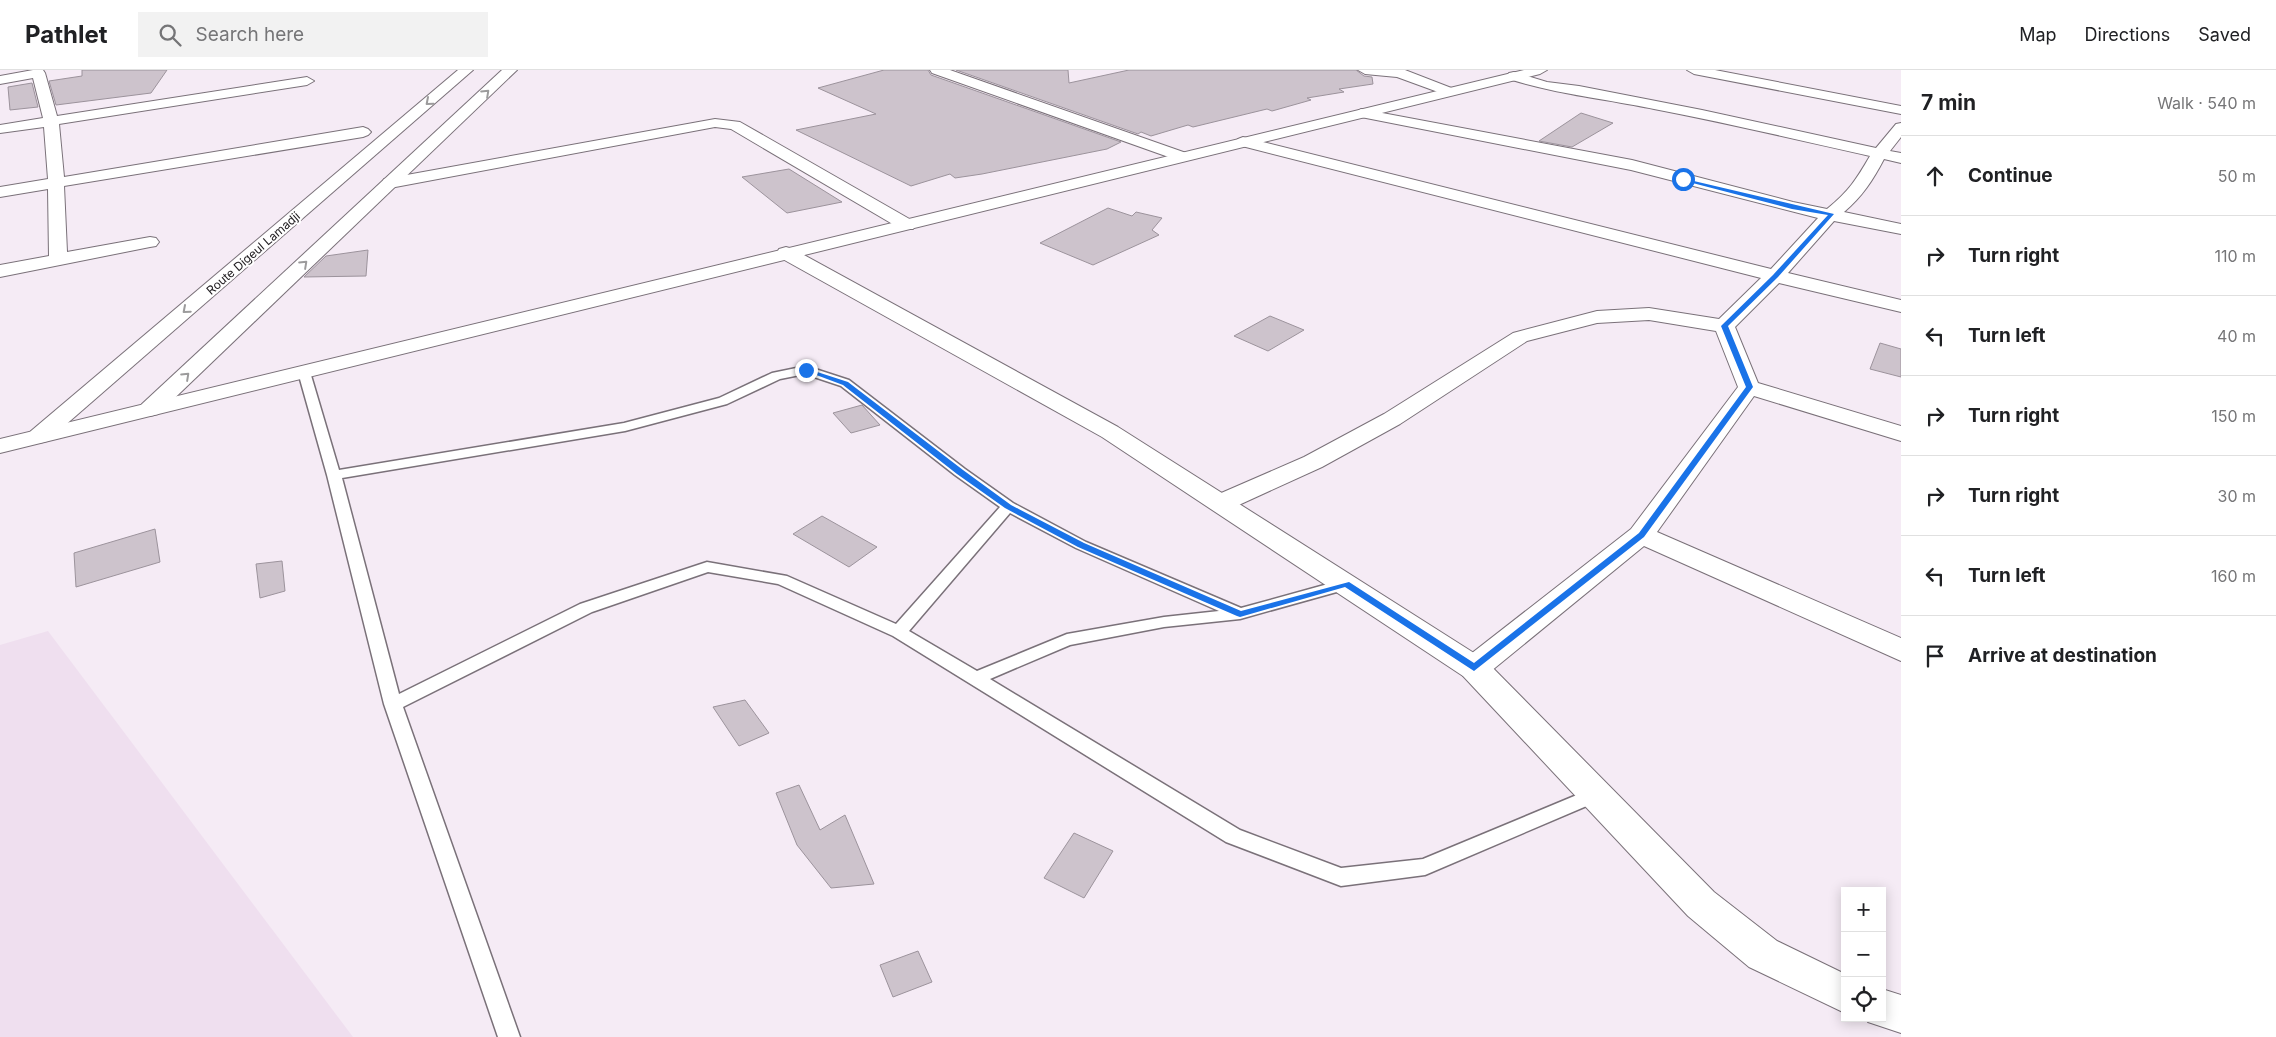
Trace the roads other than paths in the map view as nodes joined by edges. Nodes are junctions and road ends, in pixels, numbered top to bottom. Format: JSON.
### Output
{"nodes":[{"id":1,"x":466,"y":70,"type":"edge"},
{"id":2,"x":510,"y":70,"type":"edge"},
{"id":3,"x":937,"y":70,"type":"edge"},
{"id":4,"x":1365,"y":70,"type":"edge"},
{"id":5,"x":1540,"y":70,"type":"edge"},
{"id":6,"x":1694,"y":70,"type":"edge"},
{"id":7,"x":1397,"y":72,"type":"edge"},
{"id":8,"x":1514,"y":76,"type":"junction"},
{"id":9,"x":0,"y":80,"type":"edge"},
{"id":10,"x":307,"y":80,"type":"dead end"},
{"id":11,"x":1449,"y":92,"type":"junction"},
{"id":12,"x":1901,"y":110,"type":"edge"},
{"id":13,"x":1361,"y":112,"type":"junction"},
{"id":14,"x":51,"y":121,"type":"junction"},
{"id":15,"x":1901,"y":127,"type":"edge"},
{"id":16,"x":0,"y":129,"type":"edge"},
{"id":17,"x":363,"y":132,"type":"dead end"},
{"id":18,"x":1243,"y":142,"type":"junction"},
{"id":19,"x":1880,"y":153,"type":"junction"},
{"id":20,"x":1183,"y":158,"type":"junction"},
{"id":21,"x":1901,"y":158,"type":"edge"},
{"id":22,"x":56,"y":182,"type":"junction"},
{"id":23,"x":390,"y":183,"type":"junction"},
{"id":24,"x":0,"y":192,"type":"edge"},
{"id":25,"x":1831,"y":214,"type":"junction"},
{"id":26,"x":906,"y":225,"type":"junction"},
{"id":27,"x":1901,"y":229,"type":"edge"},
{"id":28,"x":150,"y":242,"type":"dead end"},
{"id":29,"x":786,"y":253,"type":"junction"},
{"id":30,"x":58,"y":259,"type":"junction"},
{"id":31,"x":0,"y":271,"type":"edge"},
{"id":32,"x":1776,"y":276,"type":"junction"},
{"id":33,"x":1901,"y":306,"type":"edge"},
{"id":34,"x":1724,"y":326,"type":"junction"},
{"id":35,"x":304,"y":372,"type":"junction"},
{"id":36,"x":1749,"y":387,"type":"junction"},
{"id":37,"x":150,"y":409,"type":"junction"},
{"id":38,"x":1901,"y":434,"type":"edge"},
{"id":39,"x":39,"y":436,"type":"junction"},
{"id":40,"x":0,"y":446,"type":"edge"},
{"id":41,"x":334,"y":475,"type":"junction"},
{"id":42,"x":1221,"y":503,"type":"junction"},
{"id":43,"x":1008,"y":506,"type":"junction"},
{"id":44,"x":1641,"y":535,"type":"junction"},
{"id":45,"x":1346,"y":584,"type":"junction"},
{"id":46,"x":1240,"y":614,"type":"junction"},
{"id":47,"x":898,"y":632,"type":"junction"},
{"id":48,"x":1901,"y":650,"type":"edge"},
{"id":49,"x":1474,"y":668,"type":"junction"},
{"id":50,"x":975,"y":679,"type":"junction"},
{"id":51,"x":392,"y":704,"type":"junction"},
{"id":52,"x":1596,"y":794,"type":"junction"},
{"id":53,"x":1841,"y":992,"type":"edge"},
{"id":54,"x":1886,"y":1009,"type":"edge"},
{"id":55,"x":1901,"y":1014,"type":"edge"},
{"id":56,"x":509,"y":1037,"type":"edge"}],
"edges":[{"from":1,"to":39,"type":"main road","name":"Route Digeul Lamadji","one_way":true},
{"from":23,"to":2,"type":"main road","one_way":true},
{"from":3,"to":20,"type":"main road"},
{"from":4,"to":7,"type":"main road"},
{"from":5,"to":8,"type":"main road"},
{"from":6,"to":12,"type":"main road"},
{"from":7,"to":11,"type":"main road"},
{"from":8,"to":11,"type":"main road"},
{"from":8,"to":19,"type":"main road"},
{"from":9,"to":14,"type":"main road"},
{"from":10,"to":14,"type":"main road"},
{"from":11,"to":13,"type":"main road"},
{"from":13,"to":18,"type":"main road"},
{"from":13,"to":25,"type":"main road"},
{"from":14,"to":16,"type":"main road"},
{"from":14,"to":22,"type":"main road"},
{"from":15,"to":19,"type":"main road"},
{"from":17,"to":22,"type":"main road"},
{"from":18,"to":20,"type":"main road"},
{"from":18,"to":32,"type":"main road"},
{"from":19,"to":21,"type":"main road"},
{"from":19,"to":25,"type":"main road"},
{"from":20,"to":26,"type":"main road"},
{"from":22,"to":24,"type":"main road"},
{"from":22,"to":30,"type":"main road"},
{"from":23,"to":26,"type":"main road"},
{"from":37,"to":23,"type":"main road","one_way":true},
{"from":25,"to":27,"type":"main road"},
{"from":25,"to":32,"type":"main road"},
{"from":26,"to":29,"type":"main road"},
{"from":28,"to":30,"type":"main road"},
{"from":29,"to":35,"type":"main road"},
{"from":29,"to":42,"type":"main road"},
{"from":30,"to":31,"type":"main road"},
{"from":32,"to":33,"type":"main road"},
{"from":32,"to":34,"type":"main road"},
{"from":34,"to":36,"type":"main road"},
{"from":34,"to":42,"type":"main road"},
{"from":35,"to":37,"type":"main road"},
{"from":35,"to":41,"type":"lane"},
{"from":36,"to":38,"type":"main road"},
{"from":36,"to":44,"type":"main road"},
{"from":37,"to":39,"type":"main road"},
{"from":39,"to":40,"type":"main road"},
{"from":41,"to":43,"type":"lane"},
{"from":41,"to":51,"type":"lane"},
{"from":42,"to":45,"type":"main road"},
{"from":43,"to":46,"type":"lane"},
{"from":43,"to":47,"type":"lane"},
{"from":44,"to":48,"type":"main road"},
{"from":44,"to":49,"type":"main road"},
{"from":45,"to":46,"type":"lane"},
{"from":45,"to":49,"type":"main road"},
{"from":46,"to":50,"type":"lane"},
{"from":47,"to":50,"type":"lane"},
{"from":47,"to":51,"type":"lane"},
{"from":49,"to":52,"type":"main road"},
{"from":50,"to":52,"type":"lane"},
{"from":51,"to":56,"type":"lane"},
{"from":52,"to":53,"type":"main road"},
{"from":54,"to":55,"type":"main road"}]}
